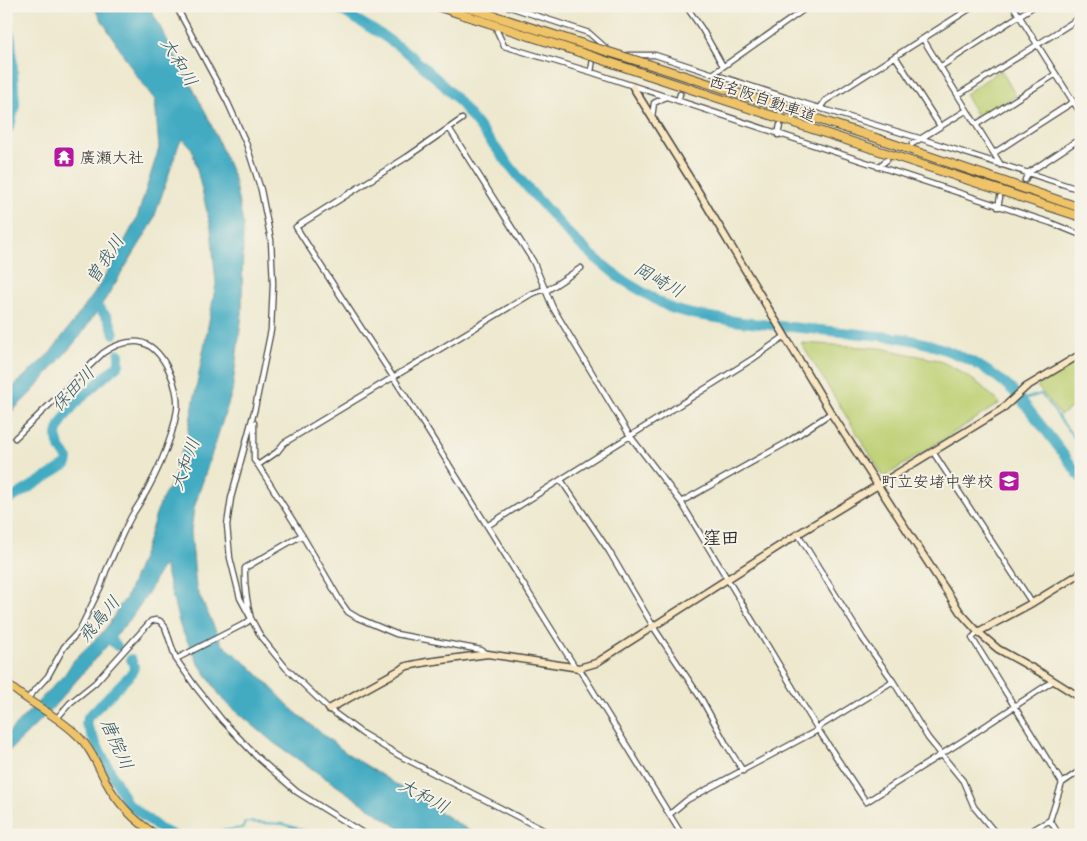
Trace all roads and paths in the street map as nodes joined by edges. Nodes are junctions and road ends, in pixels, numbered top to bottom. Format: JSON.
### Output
{"nodes":[{"id":1,"x":176,"y":6,"type":"edge"},
{"id":2,"x":463,"y":6,"type":"edge"},
{"id":3,"x":507,"y":6,"type":"edge"},
{"id":4,"x":686,"y":6,"type":"edge"},
{"id":5,"x":809,"y":6,"type":"edge"},
{"id":6,"x":974,"y":6,"type":"edge"},
{"id":7,"x":1013,"y":6,"type":"edge"},
{"id":8,"x":1034,"y":6,"type":"edge"},
{"id":9,"x":438,"y":7,"type":"edge"},
{"id":10,"x":1019,"y":16,"type":"junction"},
{"id":11,"x":1081,"y":17,"type":"edge"},
{"id":12,"x":497,"y":31,"type":"dead end"},
{"id":13,"x":923,"y":39,"type":"junction"},
{"id":14,"x":596,"y":40,"type":"junction"},
{"id":15,"x":1038,"y":44,"type":"junction"},
{"id":16,"x":895,"y":56,"type":"junction"},
{"id":17,"x":6,"y":60,"type":"edge"},
{"id":18,"x":723,"y":66,"type":"junction"},
{"id":19,"x":940,"y":67,"type":"junction"},
{"id":20,"x":591,"y":72,"type":"junction"},
{"id":21,"x":714,"y":73,"type":"junction"},
{"id":22,"x":1056,"y":74,"type":"junction"},
{"id":23,"x":633,"y":87,"type":"junction"},
{"id":24,"x":680,"y":94,"type":"tunnel mouth"},
{"id":25,"x":958,"y":95,"type":"junction"},
{"id":26,"x":665,"y":97,"type":"junction"},
{"id":27,"x":678,"y":102,"type":"junction"},
{"id":28,"x":1073,"y":102,"type":"junction"},
{"id":29,"x":809,"y":105,"type":"junction"},
{"id":30,"x":820,"y":108,"type":"junction"},
{"id":31,"x":968,"y":110,"type":"junction"},
{"id":32,"x":806,"y":111,"type":"tunnel mouth"},
{"id":33,"x":1081,"y":114,"type":"edge"},
{"id":34,"x":6,"y":116,"type":"edge"},
{"id":35,"x":462,"y":119,"type":"dead end"},
{"id":36,"x":653,"y":119,"type":"junction"},
{"id":37,"x":977,"y":124,"type":"junction"},
{"id":38,"x":780,"y":125,"type":"dead end"},
{"id":39,"x":940,"y":126,"type":"junction"},
{"id":40,"x":449,"y":128,"type":"junction"},
{"id":41,"x":778,"y":135,"type":"junction"},
{"id":42,"x":1081,"y":138,"type":"edge"},
{"id":43,"x":922,"y":139,"type":"junction"},
{"id":44,"x":912,"y":144,"type":"dead end"},
{"id":45,"x":994,"y":153,"type":"junction"},
{"id":46,"x":887,"y":160,"type":"dead end"},
{"id":47,"x":1002,"y":165,"type":"junction"},
{"id":48,"x":878,"y":167,"type":"junction"},
{"id":49,"x":1028,"y":173,"type":"junction"},
{"id":50,"x":1025,"y":180,"type":"tunnel mouth"},
{"id":51,"x":1081,"y":190,"type":"edge"},
{"id":52,"x":1000,"y":197,"type":"tunnel mouth"},
{"id":53,"x":998,"y":207,"type":"junction"},
{"id":54,"x":1081,"y":208,"type":"edge"},
{"id":55,"x":1081,"y":217,"type":"edge"},
{"id":56,"x":1081,"y":235,"type":"edge"},
{"id":57,"x":581,"y":268,"type":"dead end"},
{"id":58,"x":545,"y":290,"type":"junction"},
{"id":59,"x":785,"y":336,"type":"junction"},
{"id":60,"x":1081,"y":354,"type":"edge"},
{"id":61,"x":392,"y":376,"type":"junction"},
{"id":62,"x":1081,"y":406,"type":"edge"},
{"id":63,"x":255,"y":408,"type":"junction"},
{"id":64,"x":830,"y":413,"type":"junction"},
{"id":65,"x":1081,"y":414,"type":"edge"},
{"id":66,"x":630,"y":436,"type":"junction"},
{"id":67,"x":15,"y":438,"type":"dead end"},
{"id":68,"x":933,"y":452,"type":"junction"},
{"id":69,"x":258,"y":465,"type":"junction"},
{"id":70,"x":560,"y":480,"type":"junction"},
{"id":71,"x":878,"y":486,"type":"junction"},
{"id":72,"x":681,"y":502,"type":"junction"},
{"id":73,"x":487,"y":526,"type":"junction"},
{"id":74,"x":798,"y":534,"type":"junction"},
{"id":75,"x":302,"y":535,"type":"junction"},
{"id":76,"x":1081,"y":573,"type":"edge"},
{"id":77,"x":726,"y":579,"type":"junction"},
{"id":78,"x":1032,"y":603,"type":"junction"},
{"id":79,"x":251,"y":619,"type":"junction"},
{"id":80,"x":654,"y":625,"type":"junction"},
{"id":81,"x":978,"y":632,"type":"junction"},
{"id":82,"x":488,"y":654,"type":"junction"},
{"id":83,"x":176,"y":659,"type":"junction"},
{"id":84,"x":577,"y":667,"type":"junction"},
{"id":85,"x":1053,"y":680,"type":"junction"},
{"id":86,"x":893,"y":681,"type":"junction"},
{"id":87,"x":6,"y":683,"type":"edge"},
{"id":88,"x":1081,"y":698,"type":"edge"},
{"id":89,"x":28,"y":699,"type":"junction"},
{"id":90,"x":1014,"y":706,"type":"junction"},
{"id":91,"x":329,"y":709,"type":"junction"},
{"id":92,"x":56,"y":717,"type":"junction"},
{"id":93,"x":818,"y":729,"type":"junction"},
{"id":94,"x":941,"y":754,"type":"junction"},
{"id":95,"x":1081,"y":770,"type":"edge"},
{"id":96,"x":743,"y":771,"type":"junction"},
{"id":97,"x":1062,"y":783,"type":"junction"},
{"id":98,"x":670,"y":814,"type":"junction"},
{"id":99,"x":1050,"y":820,"type":"junction"},
{"id":100,"x":157,"y":835,"type":"edge"},
{"id":101,"x":366,"y":835,"type":"edge"},
{"id":102,"x":553,"y":835,"type":"edge"},
{"id":103,"x":682,"y":835,"type":"edge"},
{"id":104,"x":997,"y":835,"type":"edge"},
{"id":105,"x":1024,"y":835,"type":"edge"},
{"id":106,"x":1059,"y":835,"type":"edge"}],
"edges":[{"from":1,"to":63,"type":"street"},
{"from":2,"to":54,"type":"highway","name":"西名阪自動車道","bridge":true},
{"from":3,"to":14,"type":"street"},
{"from":4,"to":18,"type":"street"},
{"from":5,"to":18,"type":"street"},
{"from":6,"to":13,"type":"street"},
{"from":7,"to":10,"type":"street"},
{"from":8,"to":10,"type":"street"},
{"from":9,"to":55,"type":"highway","name":"西名阪自動車道","bridge":true},
{"from":10,"to":15,"type":"street"},
{"from":10,"to":19,"type":"street"},
{"from":11,"to":15,"type":"street"},
{"from":12,"to":20,"type":"street"},
{"from":13,"to":16,"type":"street"},
{"from":13,"to":19,"type":"street"},
{"from":14,"to":20,"type":"street"},
{"from":14,"to":21,"type":"street"},
{"from":15,"to":22,"type":"street"},
{"from":15,"to":25,"type":"street"},
{"from":16,"to":30,"type":"street"},
{"from":16,"to":39,"type":"street"},
{"from":17,"to":34,"type":"street"},
{"from":18,"to":21,"type":"street"},
{"from":19,"to":25,"type":"street"},
{"from":20,"to":23,"type":"street"},
{"from":21,"to":29,"type":"street"},
{"from":22,"to":28,"type":"street"},
{"from":22,"to":37,"type":"street"},
{"from":23,"to":26,"type":"street"},
{"from":23,"to":36,"type":"street"},
{"from":24,"to":27,"type":"street"},
{"from":25,"to":31,"type":"street"},
{"from":26,"to":27,"type":"street"},
{"from":26,"to":36,"type":"street"},
{"from":27,"to":41,"type":"street"},
{"from":28,"to":33,"type":"street"},
{"from":28,"to":45,"type":"street"},
{"from":29,"to":30,"type":"street"},
{"from":29,"to":32,"type":"street"},
{"from":30,"to":43,"type":"street"},
{"from":31,"to":37,"type":"street"},
{"from":31,"to":39,"type":"street"},
{"from":35,"to":40,"type":"street"},
{"from":36,"to":59,"type":"street"},
{"from":37,"to":45,"type":"street"},
{"from":38,"to":41,"type":"street"},
{"from":39,"to":43,"type":"street"},
{"from":40,"to":58,"type":"street"},
{"from":40,"to":61,"type":"street"},
{"from":41,"to":48,"type":"street"},
{"from":42,"to":49,"type":"street"},
{"from":43,"to":44,"type":"street"},
{"from":43,"to":47,"type":"street"},
{"from":45,"to":47,"type":"street"},
{"from":46,"to":48,"type":"street"},
{"from":47,"to":49,"type":"street"},
{"from":48,"to":53,"type":"street"},
{"from":49,"to":50,"type":"street"},
{"from":49,"to":51,"type":"street"},
{"from":52,"to":53,"type":"street"},
{"from":53,"to":56,"type":"street"},
{"from":57,"to":58,"type":"street"},
{"from":58,"to":61,"type":"street"},
{"from":58,"to":66,"type":"street"},
{"from":59,"to":64,"type":"street"},
{"from":59,"to":66,"type":"street"},
{"from":60,"to":68,"type":"street"},
{"from":61,"to":69,"type":"street"},
{"from":61,"to":73,"type":"street"},
{"from":62,"to":65,"type":"street"},
{"from":63,"to":69,"type":"street"},
{"from":63,"to":79,"type":"street"},
{"from":64,"to":71,"type":"street"},
{"from":64,"to":72,"type":"street"},
{"from":66,"to":70,"type":"street"},
{"from":66,"to":72,"type":"street"},
{"from":67,"to":89,"type":"street"},
{"from":68,"to":71,"type":"street"},
{"from":68,"to":78,"type":"street"},
{"from":69,"to":75,"type":"street"},
{"from":70,"to":73,"type":"street"},
{"from":70,"to":80,"type":"street"},
{"from":71,"to":74,"type":"street"},
{"from":71,"to":81,"type":"street"},
{"from":72,"to":77,"type":"street"},
{"from":73,"to":84,"type":"street"},
{"from":74,"to":77,"type":"street"},
{"from":74,"to":86,"type":"street"},
{"from":75,"to":79,"type":"street"},
{"from":75,"to":82,"type":"street"},
{"from":76,"to":78,"type":"street"},
{"from":77,"to":80,"type":"street"},
{"from":77,"to":93,"type":"street"},
{"from":78,"to":81,"type":"street"},
{"from":79,"to":83,"type":"street"},
{"from":79,"to":91,"type":"street"},
{"from":80,"to":84,"type":"street"},
{"from":80,"to":96,"type":"street"},
{"from":81,"to":85,"type":"street"},
{"from":81,"to":90,"type":"street"},
{"from":82,"to":84,"type":"street"},
{"from":82,"to":91,"type":"street"},
{"from":83,"to":92,"type":"street"},
{"from":83,"to":101,"type":"street"},
{"from":84,"to":98,"type":"street"},
{"from":85,"to":88,"type":"street"},
{"from":85,"to":90,"type":"street"},
{"from":86,"to":93,"type":"street"},
{"from":86,"to":94,"type":"street"},
{"from":87,"to":89,"type":"main road"},
{"from":89,"to":92,"type":"main road"},
{"from":90,"to":94,"type":"street"},
{"from":90,"to":97,"type":"street"},
{"from":91,"to":102,"type":"street"},
{"from":92,"to":100,"type":"main road"},
{"from":93,"to":94,"type":"street"},
{"from":93,"to":96,"type":"street"},
{"from":94,"to":104,"type":"street"},
{"from":95,"to":97,"type":"street"},
{"from":96,"to":98,"type":"street"},
{"from":97,"to":99,"type":"street"},
{"from":98,"to":103,"type":"street"},
{"from":99,"to":105,"type":"street"},
{"from":99,"to":106,"type":"street"}]}
